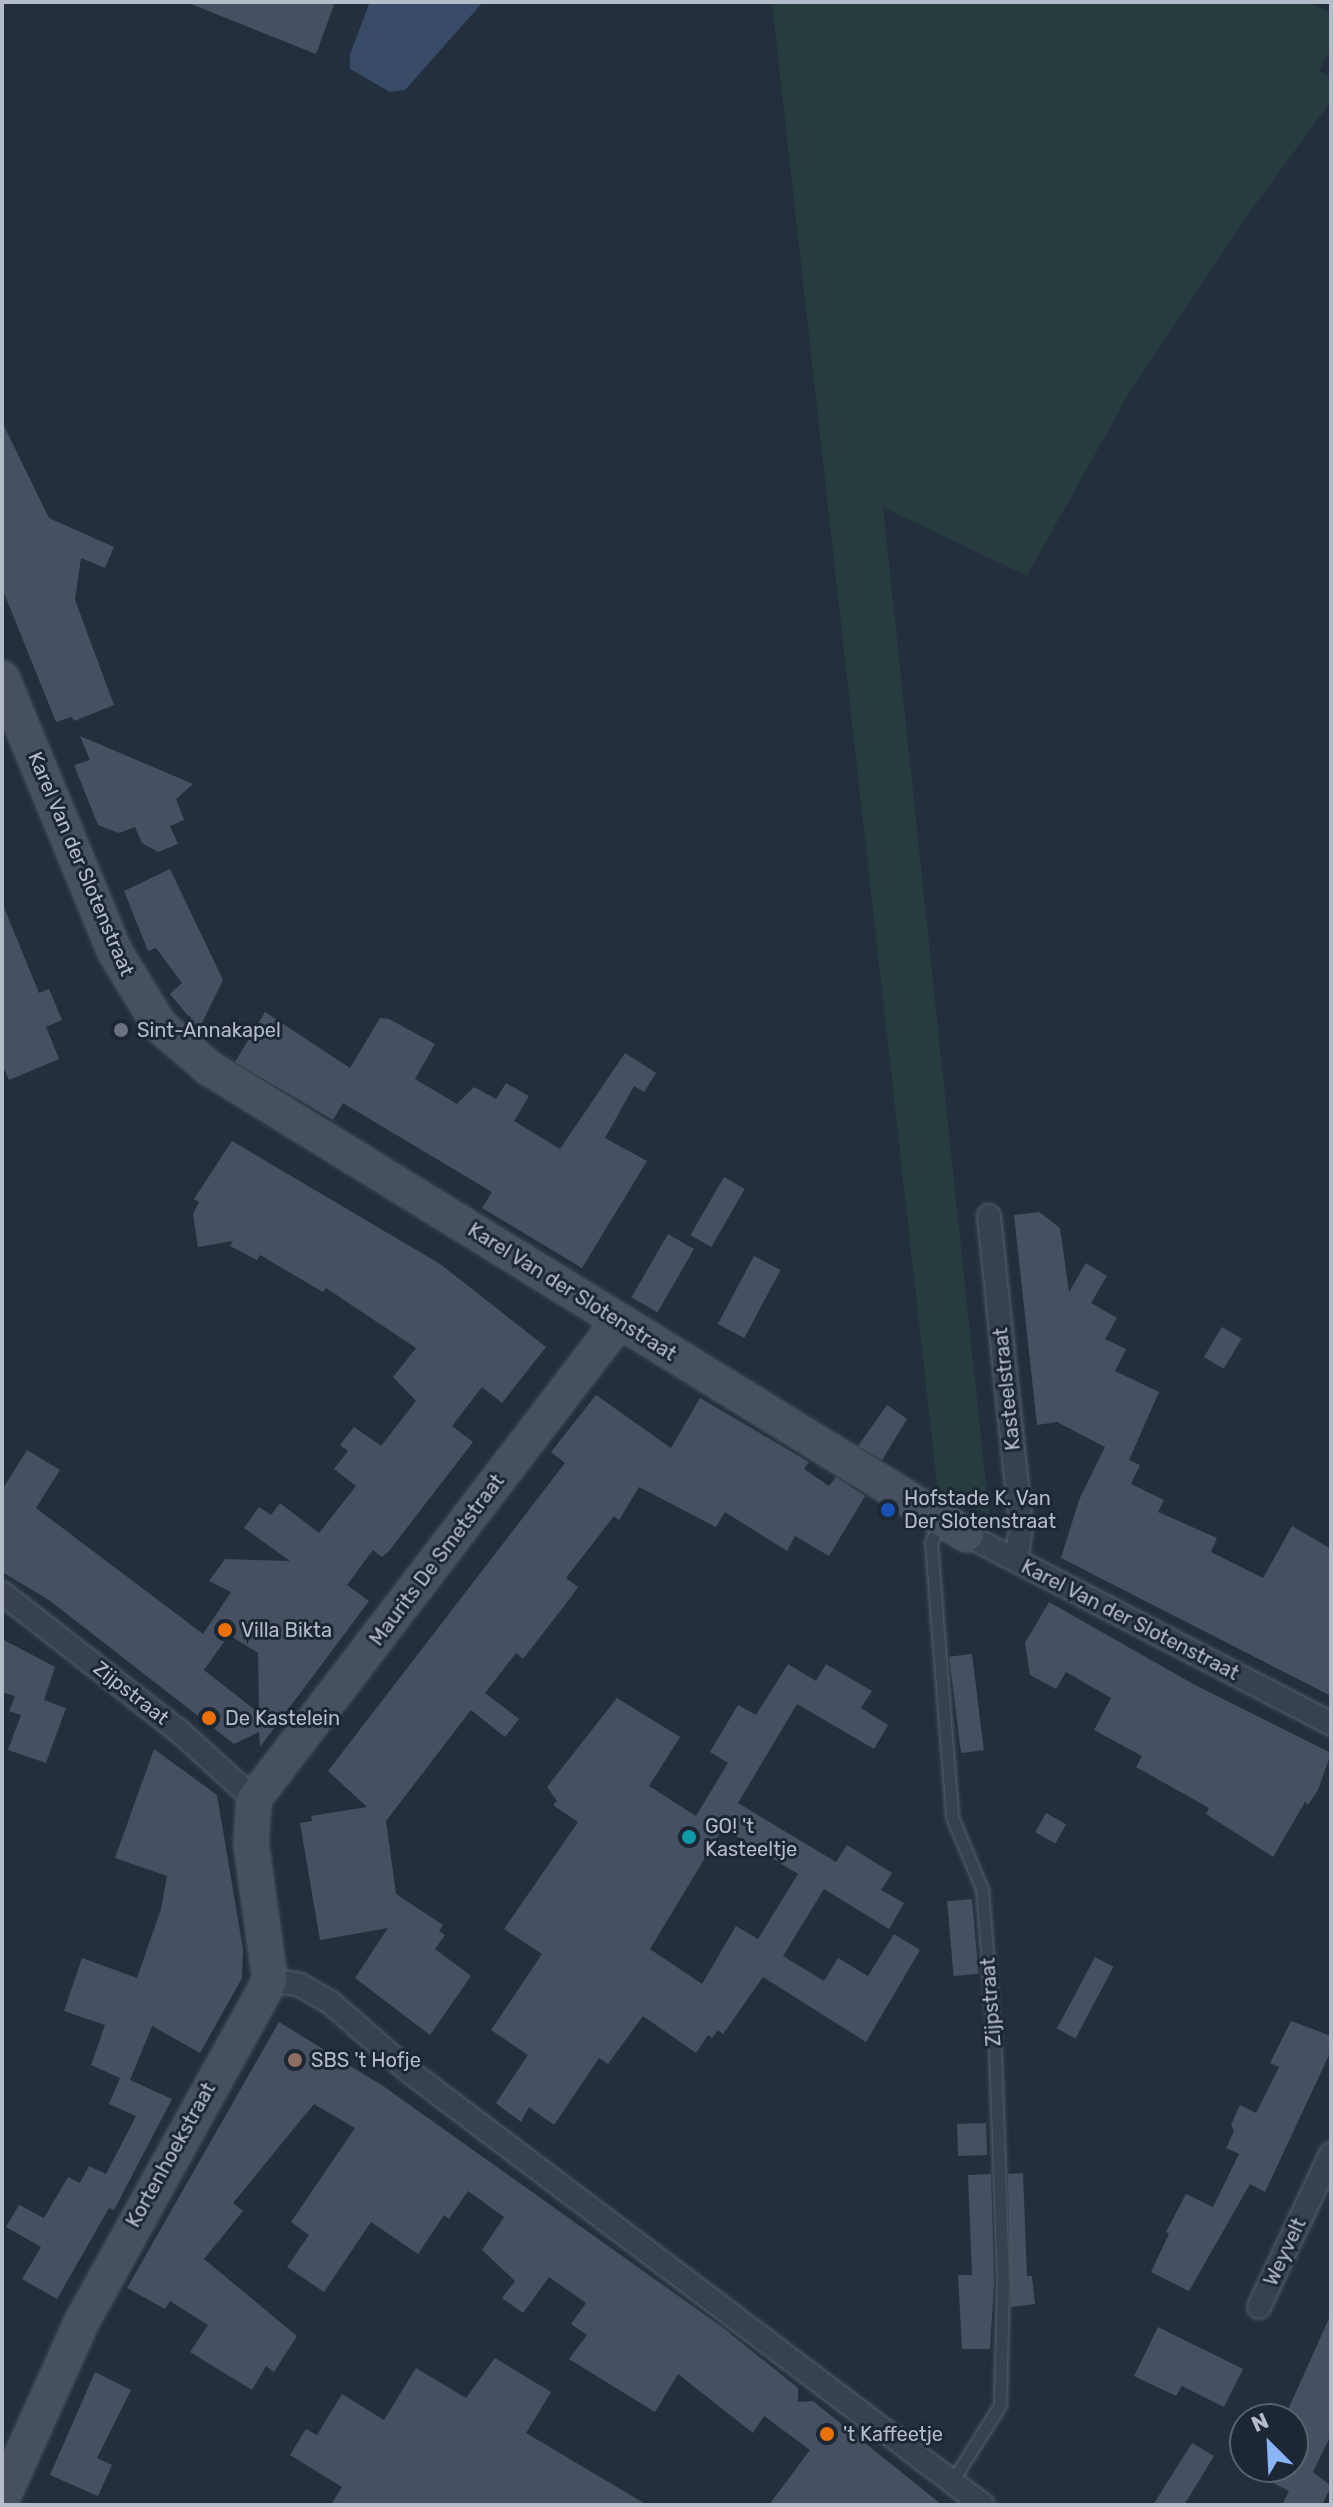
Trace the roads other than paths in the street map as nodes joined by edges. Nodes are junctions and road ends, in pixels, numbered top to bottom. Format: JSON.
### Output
{"nodes":[{"id":1,"x":2,"y":678,"type":"edge"},
{"id":2,"x":989,"y":1216,"type":"dead end"},
{"id":3,"x":619,"y":1321,"type":"junction"},
{"id":4,"x":955,"y":1527,"type":"junction"},
{"id":5,"x":1016,"y":1561,"type":"junction"},
{"id":6,"x":2,"y":1593,"type":"edge"},
{"id":7,"x":1331,"y":1724,"type":"edge"},
{"id":8,"x":254,"y":1799,"type":"junction"},
{"id":9,"x":270,"y":1980,"type":"junction"},
{"id":10,"x":1331,"y":2154,"type":"edge"},
{"id":11,"x":1259,"y":2307,"type":"dead end"},
{"id":12,"x":953,"y":2480,"type":"junction"},
{"id":13,"x":2,"y":2499,"type":"edge"},
{"id":14,"x":983,"y":2505,"type":"edge"}],
"edges":[{"from":1,"to":3,"type":"street","name":"Karel Van der Slotenstraat"},
{"from":2,"to":5,"type":"street","name":"Kasteelstraat"},
{"from":3,"to":4,"type":"street","name":"Karel Van der Slotenstraat"},
{"from":3,"to":8,"type":"street","name":"Maurits De Smetstraat"},
{"from":4,"to":5,"type":"street","name":"Karel Van der Slotenstraat"},
{"from":4,"to":12,"type":"lane","name":"Zijpstraat"},
{"from":5,"to":7,"type":"street","name":"Karel Van der Slotenstraat"},
{"from":6,"to":8,"type":"street","name":"Zijpstraat"},
{"from":8,"to":9,"type":"street"},
{"from":9,"to":12,"type":"street"},
{"from":9,"to":13,"type":"street","name":"Kortenhoekstraat"},
{"from":10,"to":11,"type":"street","name":"Weyvelt"},
{"from":12,"to":14,"type":"street"}]}
